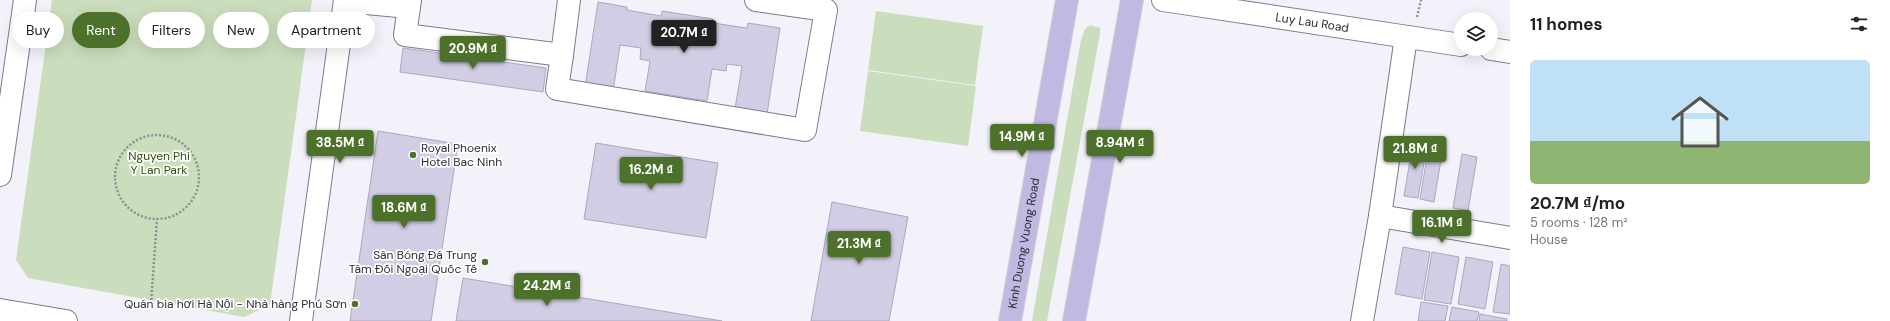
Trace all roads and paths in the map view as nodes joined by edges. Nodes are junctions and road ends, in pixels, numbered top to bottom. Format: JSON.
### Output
{"nodes":[{"id":1,"x":25,"y":0,"type":"edge"},
{"id":2,"x":345,"y":0,"type":"edge"},
{"id":3,"x":569,"y":0,"type":"edge"},
{"id":4,"x":756,"y":0,"type":"edge"},
{"id":5,"x":1067,"y":0,"type":"edge"},
{"id":6,"x":1132,"y":0,"type":"edge"},
{"id":7,"x":1163,"y":0,"type":"edge"},
{"id":8,"x":1420,"y":0,"type":"edge"},
{"id":9,"x":410,"y":3,"type":"edge"},
{"id":10,"x":793,"y":3,"type":"edge"},
{"id":11,"x":1271,"y":7,"type":"edge"},
{"id":12,"x":1411,"y":28,"type":"junction"},
{"id":13,"x":1454,"y":43,"type":"edge"},
{"id":14,"x":1498,"y":50,"type":"edge"},
{"id":15,"x":1510,"y":52,"type":"edge"},
{"id":16,"x":562,"y":55,"type":"junction"},
{"id":17,"x":5,"y":105,"type":"edge"},
{"id":18,"x":0,"y":174,"type":"edge"},
{"id":19,"x":1380,"y":216,"type":"junction"},
{"id":20,"x":157,"y":219,"type":"junction"},
{"id":21,"x":1510,"y":238,"type":"edge"},
{"id":22,"x":151,"y":304,"type":"dead end"},
{"id":23,"x":0,"y":310,"type":"edge"},
{"id":24,"x":66,"y":321,"type":"edge"},
{"id":25,"x":301,"y":321,"type":"edge"},
{"id":26,"x":1010,"y":321,"type":"edge"},
{"id":27,"x":1074,"y":321,"type":"edge"},
{"id":28,"x":1362,"y":321,"type":"edge"}],
"edges":[{"from":1,"to":17,"type":"street"},
{"from":2,"to":9,"type":"street"},
{"from":2,"to":25,"type":"street"},
{"from":3,"to":16,"type":"street"},
{"from":4,"to":10,"type":"street"},
{"from":5,"to":26,"type":"main road","name":"Kinh Duong Vuong Road"},
{"from":6,"to":27,"type":"main road"},
{"from":7,"to":11,"type":"street","name":"Luy Lau Road"},
{"from":8,"to":12,"type":"path"},
{"from":9,"to":16,"type":"street"},
{"from":10,"to":16,"type":"street"},
{"from":11,"to":12,"type":"street","name":"Luy Lau Road"},
{"from":12,"to":13,"type":"street","name":"Luy Lau Road"},
{"from":12,"to":19,"type":"street"},
{"from":14,"to":15,"type":"street"},
{"from":17,"to":18,"type":"street"},
{"from":19,"to":21,"type":"street"},
{"from":19,"to":28,"type":"street"},
{"from":20,"to":20,"type":"path"},
{"from":20,"to":22,"type":"path"},
{"from":23,"to":24,"type":"street"}]}
